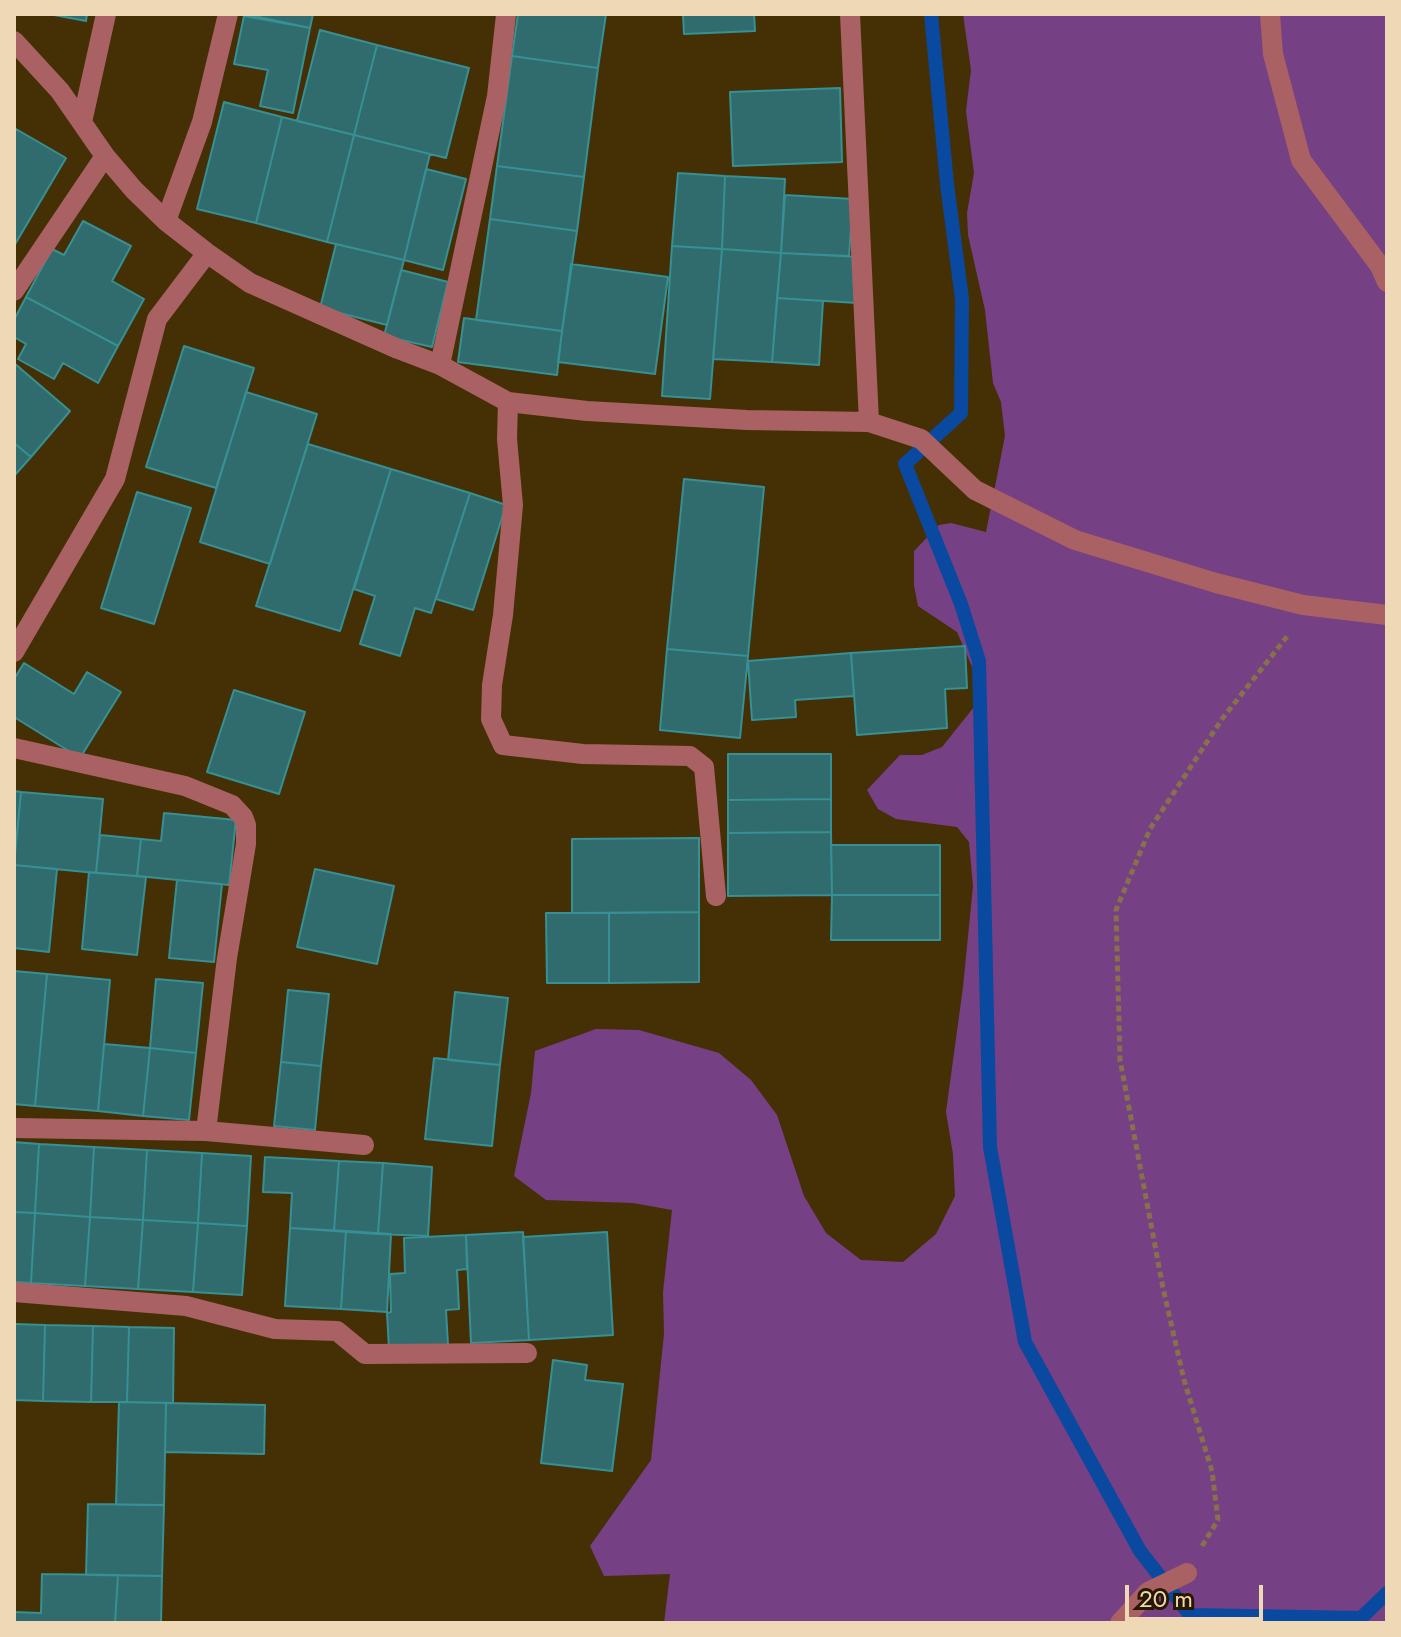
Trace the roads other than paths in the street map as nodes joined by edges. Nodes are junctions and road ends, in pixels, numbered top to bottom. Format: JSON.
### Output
{"nodes":[{"id":1,"x":106,"y":14,"type":"edge"},
{"id":2,"x":228,"y":14,"type":"edge"},
{"id":3,"x":850,"y":14,"type":"edge"},
{"id":4,"x":1270,"y":14,"type":"edge"},
{"id":5,"x":506,"y":15,"type":"edge"},
{"id":6,"x":14,"y":41,"type":"edge"},
{"id":7,"x":82,"y":122,"type":"junction"},
{"id":8,"x":105,"y":156,"type":"junction"},
{"id":9,"x":166,"y":221,"type":"junction"},
{"id":10,"x":207,"y":253,"type":"junction"},
{"id":11,"x":1387,"y":282,"type":"edge"},
{"id":12,"x":14,"y":291,"type":"edge"},
{"id":13,"x":440,"y":365,"type":"junction"},
{"id":14,"x":508,"y":402,"type":"junction"},
{"id":15,"x":869,"y":422,"type":"junction"},
{"id":16,"x":1387,"y":615,"type":"edge"},
{"id":17,"x":14,"y":652,"type":"edge"},
{"id":18,"x":14,"y":748,"type":"edge"},
{"id":19,"x":716,"y":896,"type":"dead end"},
{"id":20,"x":14,"y":1128,"type":"edge"},
{"id":21,"x":206,"y":1131,"type":"junction"},
{"id":22,"x":364,"y":1145,"type":"dead end"},
{"id":23,"x":14,"y":1292,"type":"edge"},
{"id":24,"x":527,"y":1353,"type":"dead end"},
{"id":25,"x":1187,"y":1573,"type":"road end"},
{"id":26,"x":1120,"y":1623,"type":"edge"}],
"edges":[{"from":1,"to":7,"type":"street"},
{"from":2,"to":9,"type":"street"},
{"from":3,"to":15,"type":"street"},
{"from":4,"to":11,"type":"street"},
{"from":5,"to":13,"type":"street"},
{"from":6,"to":7,"type":"street"},
{"from":7,"to":8,"type":"street"},
{"from":8,"to":9,"type":"street"},
{"from":8,"to":12,"type":"street"},
{"from":9,"to":10,"type":"street"},
{"from":10,"to":13,"type":"street"},
{"from":10,"to":17,"type":"street"},
{"from":13,"to":14,"type":"street"},
{"from":14,"to":15,"type":"street"},
{"from":14,"to":19,"type":"street"},
{"from":15,"to":16,"type":"street"},
{"from":18,"to":21,"type":"street"},
{"from":20,"to":21,"type":"street"},
{"from":21,"to":22,"type":"street"},
{"from":23,"to":24,"type":"street"},
{"from":25,"to":26,"type":"street"}]}
